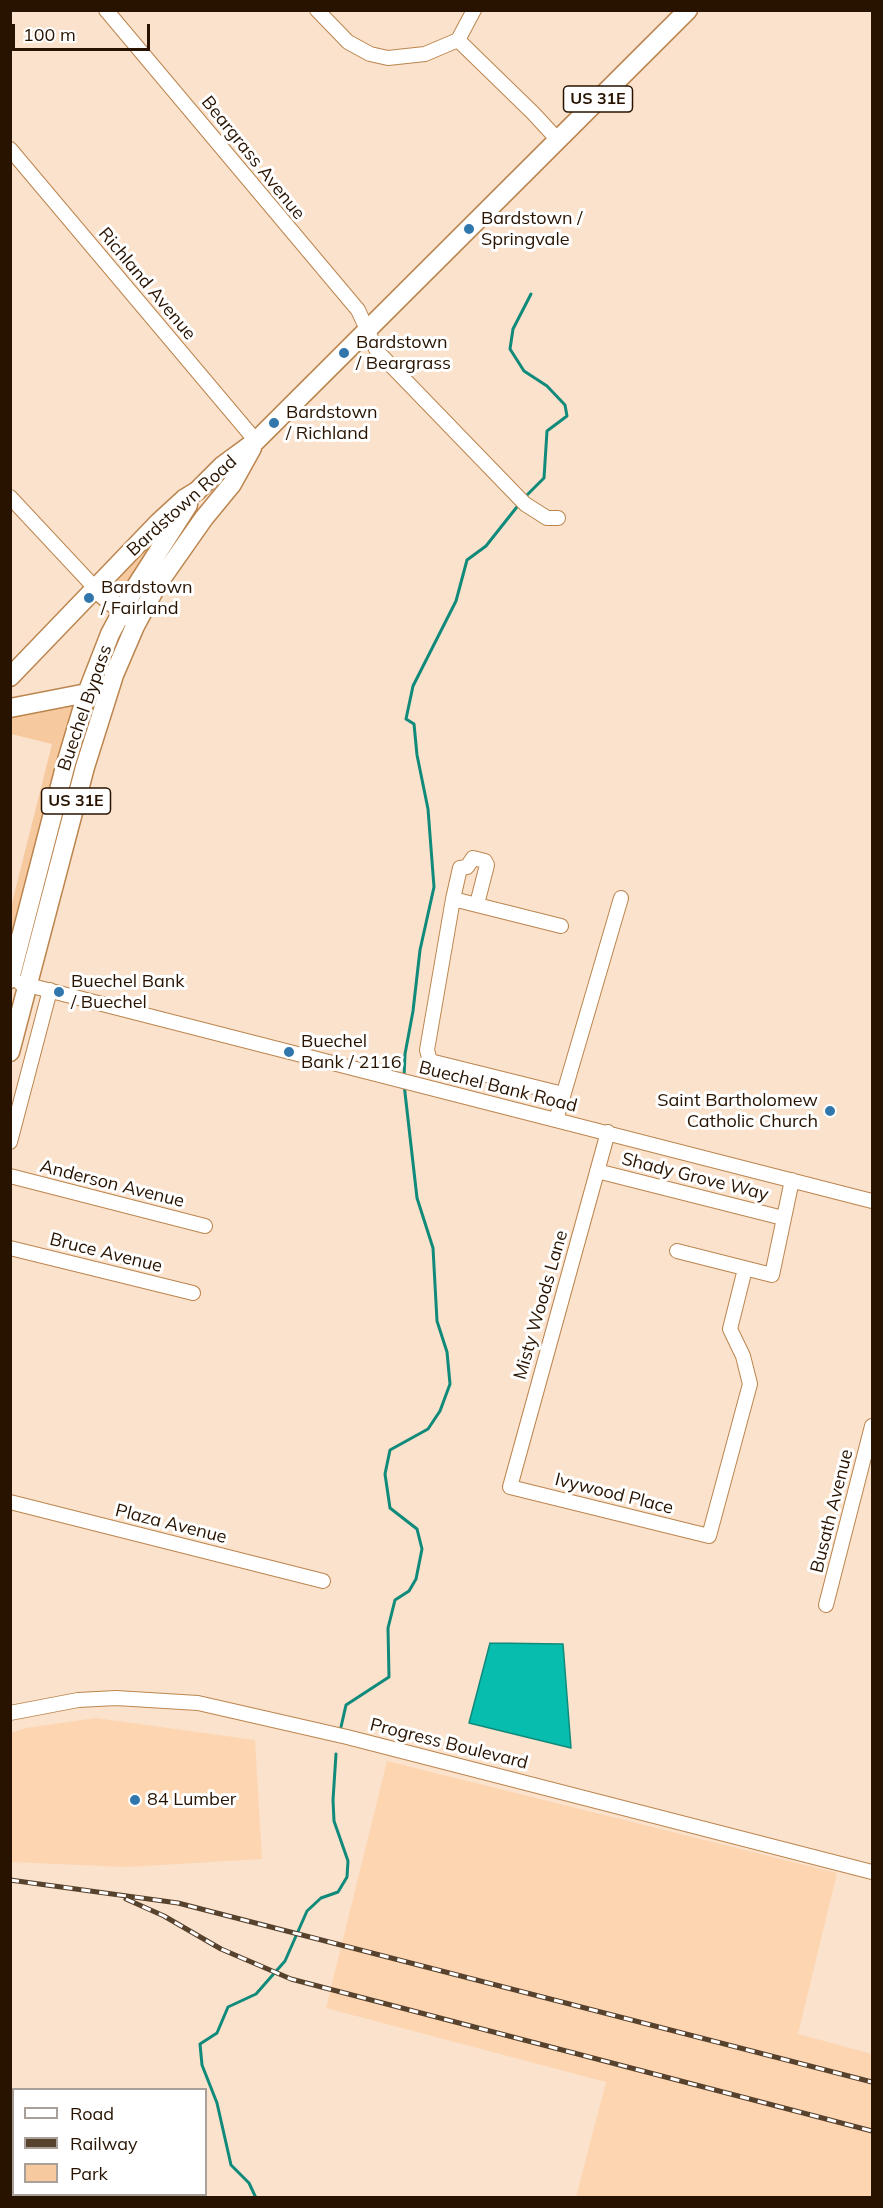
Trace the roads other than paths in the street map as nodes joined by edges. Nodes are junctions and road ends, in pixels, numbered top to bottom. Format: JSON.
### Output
{"nodes":[{"id":1,"x":106,"y":10,"type":"edge"},
{"id":2,"x":317,"y":10,"type":"edge"},
{"id":3,"x":474,"y":10,"type":"edge"},
{"id":4,"x":688,"y":10,"type":"edge"},
{"id":5,"x":458,"y":40,"type":"junction"},
{"id":6,"x":558,"y":140,"type":"junction"},
{"id":7,"x":10,"y":149,"type":"edge"},
{"id":8,"x":368,"y":330,"type":"junction"},
{"id":9,"x":256,"y":441,"type":"junction"},
{"id":10,"x":216,"y":471,"type":"junction"},
{"id":11,"x":232,"y":484,"type":"junction"},
{"id":12,"x":198,"y":491,"type":"junction"},
{"id":13,"x":10,"y":497,"type":"edge"},
{"id":14,"x":558,"y":518,"type":"dead end"},
{"id":15,"x":96,"y":589,"type":"junction"},
{"id":16,"x":130,"y":617,"type":"junction"},
{"id":17,"x":10,"y":676,"type":"edge"},
{"id":18,"x":112,"y":679,"type":"junction"},
{"id":19,"x":87,"y":693,"type":"junction"},
{"id":20,"x":10,"y":708,"type":"edge"},
{"id":21,"x":73,"y":738,"type":"junction"},
{"id":22,"x":91,"y":745,"type":"junction"},
{"id":23,"x":621,"y":898,"type":"dead end"},
{"id":24,"x":453,"y":899,"type":"junction"},
{"id":25,"x":477,"y":904,"type":"junction"},
{"id":26,"x":561,"y":926,"type":"dead end"},
{"id":27,"x":17,"y":981,"type":"edge"},
{"id":28,"x":50,"y":990,"type":"junction"},
{"id":29,"x":10,"y":1052,"type":"edge"},
{"id":30,"x":563,"y":1094,"type":"junction"},
{"id":31,"x":556,"y":1120,"type":"junction"},
{"id":32,"x":608,"y":1132,"type":"junction"},
{"id":33,"x":10,"y":1142,"type":"edge"},
{"id":34,"x":597,"y":1171,"type":"junction"},
{"id":35,"x":10,"y":1176,"type":"edge"},
{"id":36,"x":792,"y":1180,"type":"junction"},
{"id":37,"x":873,"y":1201,"type":"edge"},
{"id":38,"x":783,"y":1218,"type":"junction"},
{"id":39,"x":205,"y":1226,"type":"dead end"},
{"id":40,"x":10,"y":1248,"type":"edge"},
{"id":41,"x":676,"y":1251,"type":"dead end"},
{"id":42,"x":745,"y":1269,"type":"junction"},
{"id":43,"x":193,"y":1293,"type":"dead end"},
{"id":44,"x":873,"y":1426,"type":"edge"},
{"id":45,"x":510,"y":1487,"type":"joint"},
{"id":46,"x":10,"y":1502,"type":"edge"},
{"id":47,"x":323,"y":1581,"type":"dead end"},
{"id":48,"x":826,"y":1605,"type":"dead end"},
{"id":49,"x":10,"y":1713,"type":"edge"},
{"id":50,"x":873,"y":1872,"type":"edge"}],
"edges":[{"from":1,"to":8,"type":"street","name":"Beargrass Avenue"},
{"from":2,"to":5,"type":"street"},
{"from":3,"to":5,"type":"street"},
{"from":4,"to":6,"type":"main road","name":"Bardstown Road","number":"US 31E"},
{"from":5,"to":6,"type":"street"},
{"from":6,"to":8,"type":"main road","name":"Bardstown Road","number":"US 31E"},
{"from":7,"to":9,"type":"street","name":"Richland Avenue"},
{"from":8,"to":9,"type":"main road","name":"Bardstown Road","number":"US 31E"},
{"from":8,"to":14,"type":"street","name":"Beargrass Avenue"},
{"from":9,"to":10,"type":"main road","name":"Bardstown Road","number":"US 31E"},
{"from":9,"to":11,"type":"main road","name":"Bardstown Road","number":"US 31E"},
{"from":10,"to":11,"type":"main road"},
{"from":10,"to":12,"type":"main road","name":"Bardstown Road","number":"US 31E"},
{"from":11,"to":16,"type":"main road","name":"Bardstown Road","number":"US 31E"},
{"from":12,"to":15,"type":"main road","name":"Bardstown Road"},
{"from":12,"to":16,"type":"main road","name":"Buechel Bypass","number":"US 31E"},
{"from":13,"to":15,"type":"street"},
{"from":15,"to":16,"type":"main road"},
{"from":15,"to":17,"type":"main road","name":"Bardstown Road"},
{"from":16,"to":18,"type":"main road","name":"Buechel Bypass","number":"US 31E"},
{"from":16,"to":19,"type":"main road","name":"Buechel Bypass","number":"US 31E"},
{"from":18,"to":19,"type":"main road"},
{"from":18,"to":22,"type":"main road","name":"Buechel Bypass","number":"US 31E"},
{"from":19,"to":20,"type":"main road"},
{"from":19,"to":21,"type":"main road","name":"Buechel Bypass","number":"US 31E"},
{"from":21,"to":22,"type":"street"},
{"from":21,"to":27,"type":"main road","name":"Buechel Bypass","number":"US 31E"},
{"from":22,"to":27,"type":"main road","name":"Buechel Bypass","number":"US 31E"},
{"from":23,"to":30,"type":"street"},
{"from":24,"to":25,"type":"street"},
{"from":24,"to":25,"type":"street"},
{"from":24,"to":30,"type":"street"},
{"from":25,"to":26,"type":"street"},
{"from":27,"to":28,"type":"street","name":"Buechel Bank Road"},
{"from":27,"to":29,"type":"main road","name":"Buechel Bypass","number":"US 31E"},
{"from":28,"to":31,"type":"street","name":"Buechel Bank Road"},
{"from":28,"to":33,"type":"street"},
{"from":30,"to":31,"type":"street"},
{"from":31,"to":32,"type":"street","name":"Buechel Bank Road"},
{"from":32,"to":34,"type":"street","name":"Misty Woods Lane"},
{"from":32,"to":36,"type":"street","name":"Buechel Bank Road"},
{"from":34,"to":38,"type":"street","name":"Shady Grove Way"},
{"from":34,"to":45,"type":"street","name":"Misty Woods Lane"},
{"from":35,"to":39,"type":"street","name":"Anderson Avenue"},
{"from":36,"to":37,"type":"street","name":"Buechel Bank Road"},
{"from":36,"to":38,"type":"street"},
{"from":38,"to":42,"type":"street"},
{"from":40,"to":43,"type":"street","name":"Bruce Avenue"},
{"from":41,"to":42,"type":"street"},
{"from":42,"to":45,"type":"street","name":"Ivywood Place"},
{"from":44,"to":48,"type":"street","name":"Busath Avenue"},
{"from":46,"to":47,"type":"street","name":"Plaza Avenue"},
{"from":49,"to":50,"type":"street","name":"Progress Boulevard"}]}
